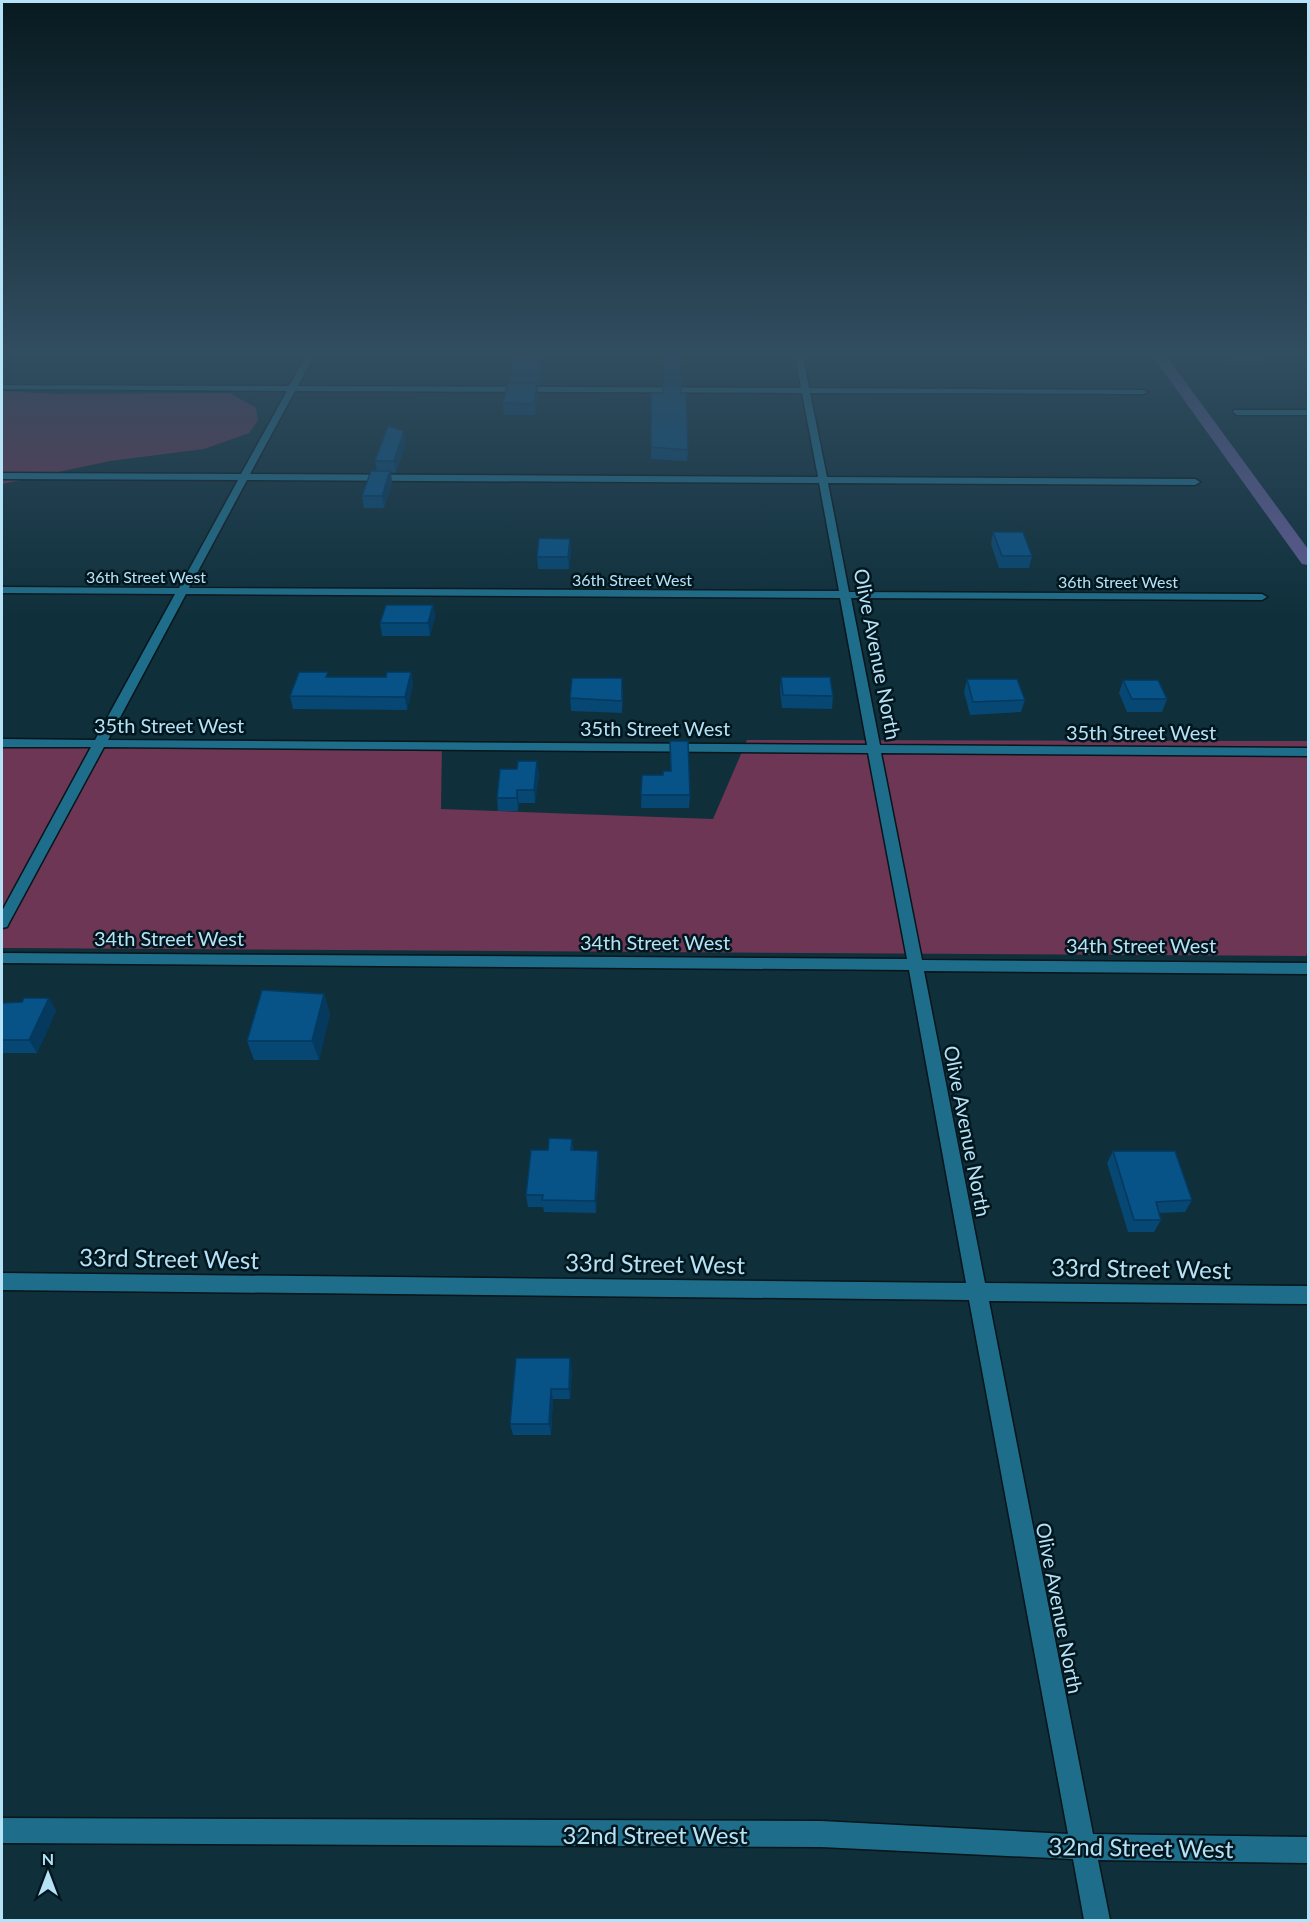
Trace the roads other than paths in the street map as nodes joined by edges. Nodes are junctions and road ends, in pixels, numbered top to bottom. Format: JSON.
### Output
{"nodes":[{"id":1,"x":264,"y":440,"type":"edge"},
{"id":2,"x":815,"y":440,"type":"edge"},
{"id":3,"x":2,"y":476,"type":"edge"},
{"id":4,"x":244,"y":477,"type":"junction"},
{"id":5,"x":823,"y":480,"type":"junction"},
{"id":6,"x":1195,"y":482,"type":"dead end"},
{"id":7,"x":2,"y":590,"type":"edge"},
{"id":8,"x":181,"y":591,"type":"junction"},
{"id":9,"x":846,"y":595,"type":"junction"},
{"id":10,"x":1262,"y":597,"type":"dead end"},
{"id":11,"x":2,"y":743,"type":"edge"},
{"id":12,"x":98,"y":744,"type":"junction"},
{"id":13,"x":874,"y":750,"type":"junction"},
{"id":14,"x":1308,"y":752,"type":"edge"},
{"id":15,"x":2,"y":923,"type":"edge"},
{"id":16,"x":2,"y":958,"type":"edge"},
{"id":17,"x":915,"y":964,"type":"junction"},
{"id":18,"x":1308,"y":968,"type":"edge"},
{"id":19,"x":2,"y":1282,"type":"edge"},
{"id":20,"x":977,"y":1291,"type":"junction"},
{"id":21,"x":1308,"y":1295,"type":"edge"},
{"id":22,"x":2,"y":1831,"type":"edge"},
{"id":23,"x":1083,"y":1847,"type":"junction"},
{"id":24,"x":1308,"y":1850,"type":"edge"},
{"id":25,"x":1097,"y":1920,"type":"edge"}],
"edges":[{"from":1,"to":4,"type":"street"},
{"from":2,"to":5,"type":"street","name":"Olive Avenue North"},
{"from":3,"to":4,"type":"street"},
{"from":4,"to":5,"type":"street"},
{"from":4,"to":8,"type":"street"},
{"from":5,"to":6,"type":"street"},
{"from":5,"to":9,"type":"street","name":"Olive Avenue North"},
{"from":7,"to":8,"type":"street","name":"36th Street West"},
{"from":8,"to":9,"type":"street","name":"36th Street West"},
{"from":8,"to":12,"type":"street"},
{"from":9,"to":10,"type":"street","name":"36th Street West"},
{"from":9,"to":13,"type":"street","name":"Olive Avenue North"},
{"from":11,"to":12,"type":"street","name":"35th Street West"},
{"from":12,"to":13,"type":"street","name":"35th Street West"},
{"from":12,"to":15,"type":"street"},
{"from":13,"to":14,"type":"street","name":"35th Street West"},
{"from":13,"to":17,"type":"street","name":"Olive Avenue North"},
{"from":16,"to":17,"type":"street","name":"34th Street West"},
{"from":17,"to":18,"type":"street","name":"34th Street West"},
{"from":17,"to":20,"type":"street","name":"Olive Avenue North"},
{"from":19,"to":20,"type":"street","name":"33rd Street West"},
{"from":20,"to":21,"type":"street","name":"33rd Street West"},
{"from":20,"to":23,"type":"street","name":"Olive Avenue North"},
{"from":22,"to":23,"type":"street","name":"32nd Street West"},
{"from":23,"to":24,"type":"street","name":"32nd Street West"},
{"from":23,"to":25,"type":"street","name":"Olive Avenue North"}]}
